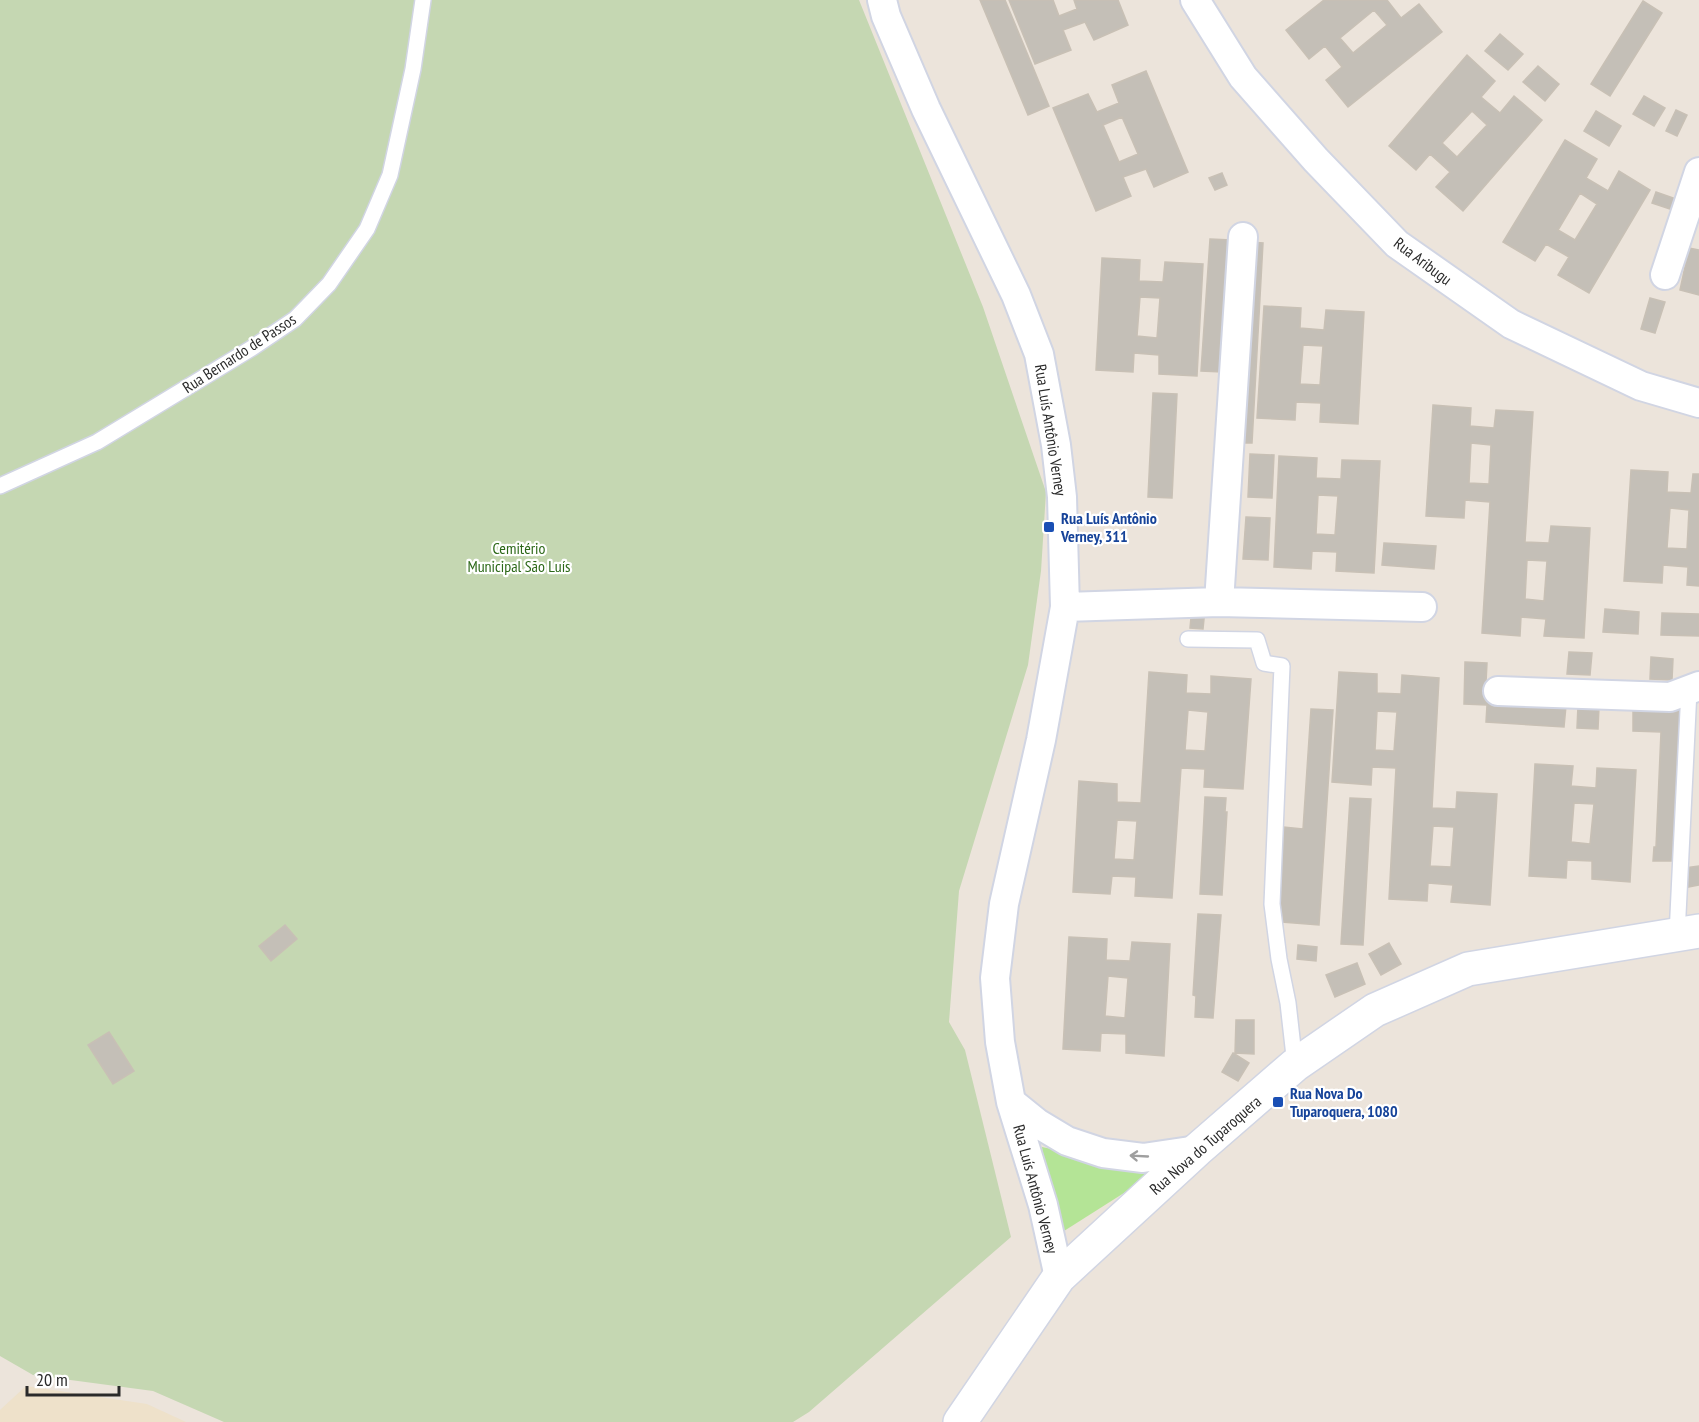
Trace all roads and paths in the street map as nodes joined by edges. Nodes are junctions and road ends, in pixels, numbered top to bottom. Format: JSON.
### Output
{"nodes":[{"id":1,"x":423,"y":0,"type":"edge"},
{"id":2,"x":882,"y":0,"type":"edge"},
{"id":3,"x":1195,"y":0,"type":"edge"},
{"id":4,"x":1699,"y":172,"type":"edge"},
{"id":5,"x":1243,"y":237,"type":"dead end"},
{"id":6,"x":1665,"y":275,"type":"dead end"},
{"id":7,"x":1699,"y":403,"type":"edge"},
{"id":8,"x":0,"y":486,"type":"edge"},
{"id":9,"x":1219,"y":602,"type":"junction"},
{"id":10,"x":1065,"y":607,"type":"junction"},
{"id":11,"x":1422,"y":607,"type":"dead end"},
{"id":12,"x":1188,"y":639,"type":"dead end"},
{"id":13,"x":1694,"y":688,"type":"edge"},
{"id":14,"x":1498,"y":691,"type":"dead end"},
{"id":15,"x":1688,"y":933,"type":"edge"},
{"id":16,"x":1295,"y":1065,"type":"junction"},
{"id":17,"x":1011,"y":1102,"type":"junction"},
{"id":18,"x":1197,"y":1150,"type":"junction"},
{"id":19,"x":1059,"y":1277,"type":"junction"},
{"id":20,"x":960,"y":1422,"type":"edge"}],
"edges":[{"from":1,"to":8,"type":"lane","name":"Rua Bernardo de Passos"},
{"from":2,"to":10,"type":"street","name":"Rua Luís Antônio Verney"},
{"from":3,"to":7,"type":"street","name":"Rua Aribugu"},
{"from":4,"to":6,"type":"street"},
{"from":5,"to":9,"type":"street"},
{"from":9,"to":10,"type":"street"},
{"from":9,"to":11,"type":"street"},
{"from":10,"to":17,"type":"street","name":"Rua Luís Antônio Verney"},
{"from":12,"to":16,"type":"lane"},
{"from":13,"to":14,"type":"street"},
{"from":13,"to":15,"type":"lane"},
{"from":15,"to":16,"type":"street","name":"Rua Nova do Tuparoquera"},
{"from":16,"to":18,"type":"street","name":"Rua Nova do Tuparoquera"},
{"from":18,"to":17,"type":"street","name":"Rua Luís Antônio Verney","one_way":true},
{"from":17,"to":19,"type":"street","name":"Rua Luís Antônio Verney"},
{"from":18,"to":19,"type":"street","name":"Rua Nova do Tuparoquera"},
{"from":19,"to":20,"type":"street","name":"Rua Nova do Tuparoquera"}]}
